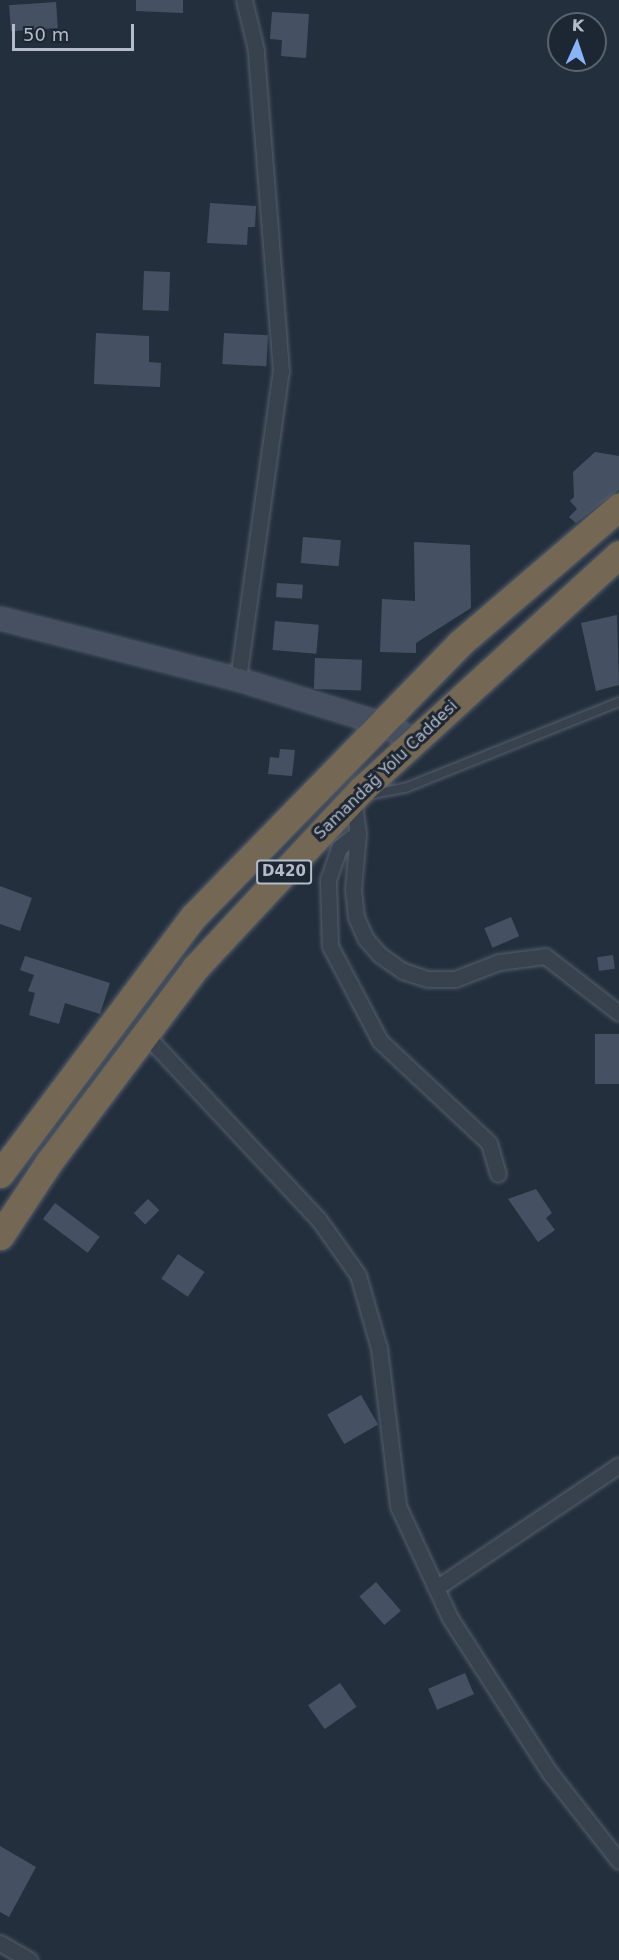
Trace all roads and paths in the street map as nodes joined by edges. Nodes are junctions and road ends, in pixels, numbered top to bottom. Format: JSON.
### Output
{"nodes":[{"id":1,"x":244,"y":0,"type":"edge"},
{"id":2,"x":619,"y":507,"type":"edge"},
{"id":3,"x":619,"y":554,"type":"edge"},
{"id":4,"x":0,"y":618,"type":"edge"},
{"id":5,"x":238,"y":679,"type":"junction"},
{"id":6,"x":619,"y":702,"type":"edge"},
{"id":7,"x":380,"y":723,"type":"junction"},
{"id":8,"x":413,"y":739,"type":"junction"},
{"id":9,"x":353,"y":798,"type":"junction"},
{"id":10,"x":358,"y":833,"type":"junction"},
{"id":11,"x":619,"y":1013,"type":"edge"},
{"id":12,"x":144,"y":1033,"type":"junction"},
{"id":13,"x":0,"y":1174,"type":"edge"},
{"id":14,"x":498,"y":1174,"type":"dead end"},
{"id":15,"x":0,"y":1236,"type":"edge"},
{"id":16,"x":619,"y":1465,"type":"edge"},
{"id":17,"x":436,"y":1588,"type":"junction"},
{"id":18,"x":619,"y":1861,"type":"edge"},
{"id":19,"x":0,"y":1943,"type":"edge"},
{"id":20,"x":30,"y":1960,"type":"edge"}],
"edges":[{"from":1,"to":5,"type":"street"},
{"from":2,"to":7,"type":"highway","name":"Samandağ Yolu Caddesi","number":"D420"},
{"from":3,"to":8,"type":"highway","name":"Samandağ Yolu Caddesi","number":"D420"},
{"from":4,"to":5,"type":"street"},
{"from":5,"to":7,"type":"street"},
{"from":6,"to":9,"type":"lane"},
{"from":7,"to":8,"type":"street"},
{"from":7,"to":13,"type":"highway","name":"Samandağ Yolu Caddesi","number":"D420"},
{"from":8,"to":9,"type":"highway","name":"Samandağ Yolu Caddesi","number":"D420"},
{"from":9,"to":10,"type":"street"},
{"from":9,"to":12,"type":"highway","name":"Samandağ Yolu Caddesi","number":"D420"},
{"from":10,"to":11,"type":"street"},
{"from":10,"to":14,"type":"street"},
{"from":12,"to":15,"type":"highway","name":"Samandağ Yolu Caddesi","number":"D420"},
{"from":12,"to":17,"type":"street"},
{"from":16,"to":17,"type":"street"},
{"from":17,"to":18,"type":"street"},
{"from":19,"to":20,"type":"street"}]}
